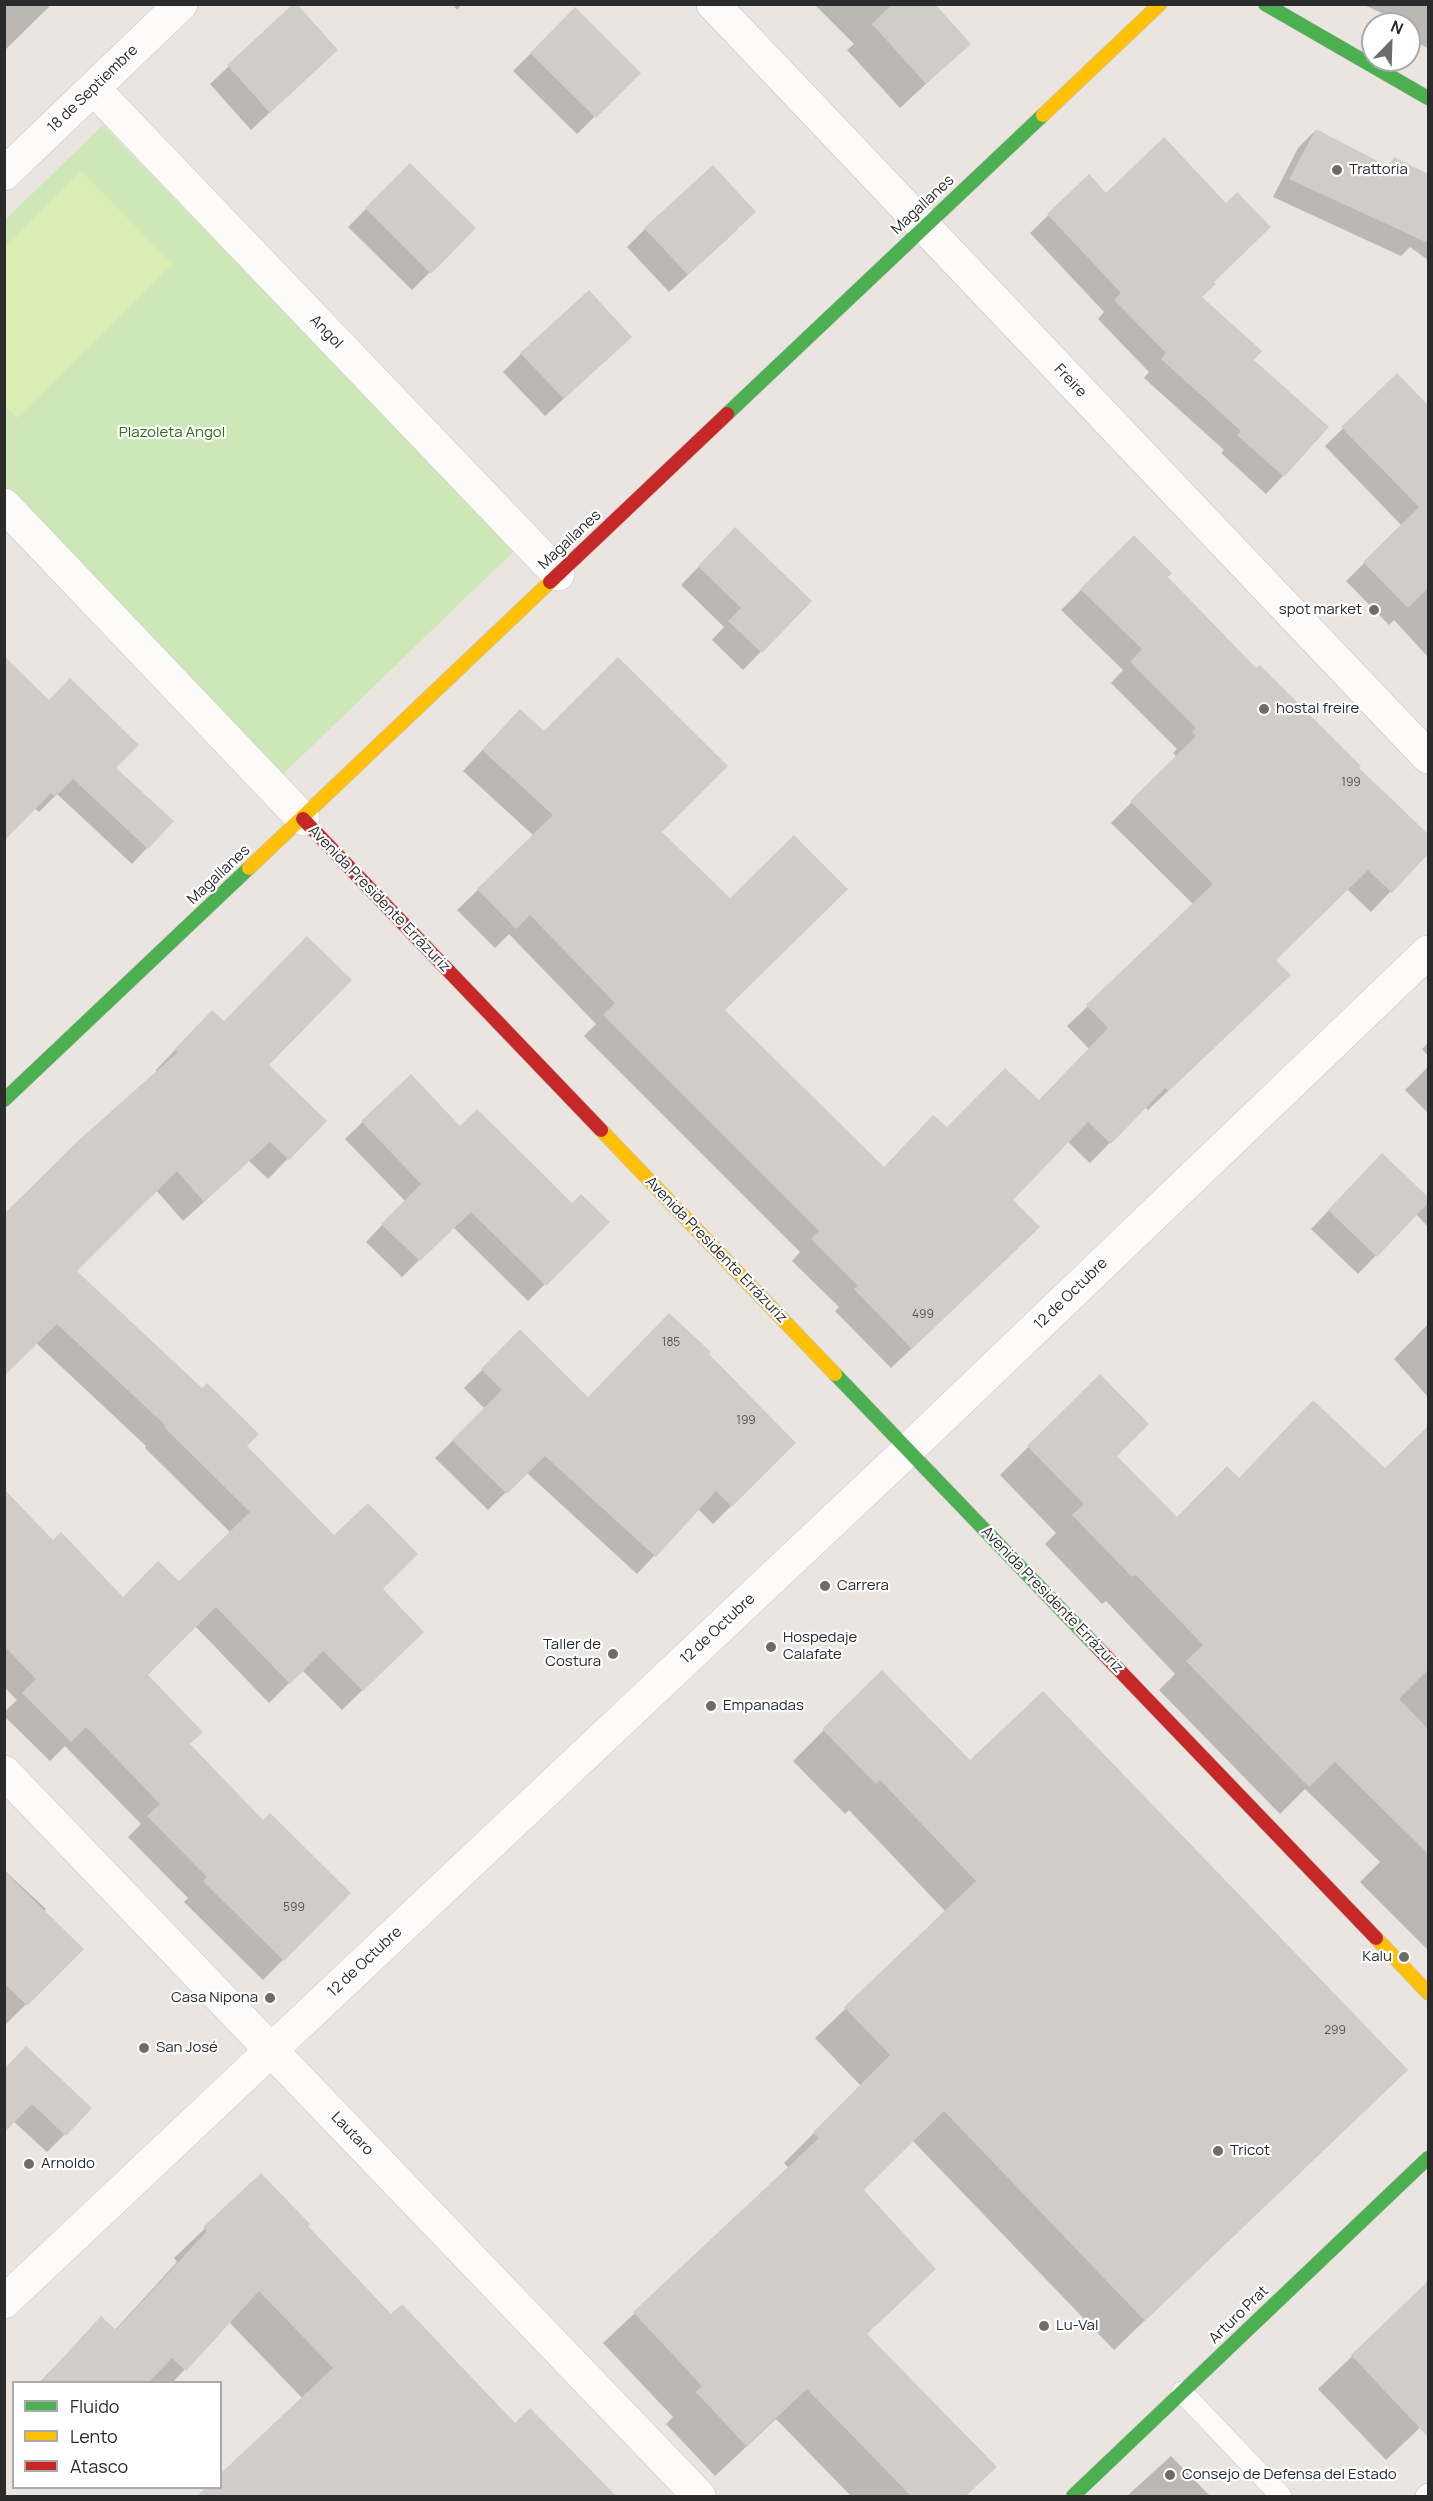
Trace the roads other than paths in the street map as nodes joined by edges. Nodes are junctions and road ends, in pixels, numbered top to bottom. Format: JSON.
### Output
{"nodes":[{"id":1,"x":181,"y":4,"type":"edge"},
{"id":2,"x":713,"y":4,"type":"edge"},
{"id":3,"x":1160,"y":4,"type":"edge"},
{"id":4,"x":1265,"y":4,"type":"edge"},
{"id":5,"x":94,"y":89,"type":"junction"},
{"id":6,"x":1428,"y":98,"type":"edge"},
{"id":7,"x":4,"y":174,"type":"edge"},
{"id":8,"x":924,"y":227,"type":"junction"},
{"id":9,"x":4,"y":505,"type":"edge"},
{"id":10,"x":558,"y":574,"type":"junction"},
{"id":11,"x":1428,"y":757,"type":"edge"},
{"id":12,"x":303,"y":819,"type":"junction"},
{"id":13,"x":1428,"y":951,"type":"edge"},
{"id":14,"x":4,"y":1100,"type":"edge"},
{"id":15,"x":908,"y":1450,"type":"junction"},
{"id":16,"x":4,"y":1772,"type":"edge"},
{"id":17,"x":1428,"y":1993,"type":"edge"},
{"id":18,"x":271,"y":2050,"type":"junction"},
{"id":19,"x":1428,"y":2158,"type":"edge"},
{"id":20,"x":4,"y":2302,"type":"edge"},
{"id":21,"x":1182,"y":2392,"type":"junction"},
{"id":22,"x":699,"y":2496,"type":"edge"},
{"id":23,"x":1073,"y":2496,"type":"edge"},
{"id":24,"x":1281,"y":2496,"type":"edge"}],
"edges":[{"from":1,"to":5,"type":"street","name":"18 de Septiembre"},
{"from":2,"to":8,"type":"street","name":"Freire"},
{"from":3,"to":8,"type":"street","name":"Magallanes"},
{"from":4,"to":6,"type":"street"},
{"from":5,"to":7,"type":"street","name":"18 de Septiembre"},
{"from":5,"to":10,"type":"street","name":"Angol"},
{"from":8,"to":10,"type":"street","name":"Magallanes"},
{"from":8,"to":11,"type":"street","name":"Freire"},
{"from":9,"to":12,"type":"street","name":"Avenida Presidente Errázuriz"},
{"from":10,"to":12,"type":"street","name":"Magallanes"},
{"from":12,"to":14,"type":"street","name":"Magallanes"},
{"from":12,"to":15,"type":"street","name":"Avenida Presidente Errázuriz"},
{"from":13,"to":15,"type":"street","name":"12 de Octubre"},
{"from":15,"to":17,"type":"street","name":"Avenida Presidente Errázuriz"},
{"from":15,"to":18,"type":"street","name":"12 de Octubre"},
{"from":16,"to":18,"type":"street","name":"Lautaro"},
{"from":18,"to":20,"type":"street","name":"12 de Octubre"},
{"from":18,"to":22,"type":"street","name":"Lautaro"},
{"from":19,"to":21,"type":"street","name":"Arturo Prat"},
{"from":21,"to":23,"type":"street","name":"Arturo Prat"},
{"from":21,"to":24,"type":"lane"}]}
